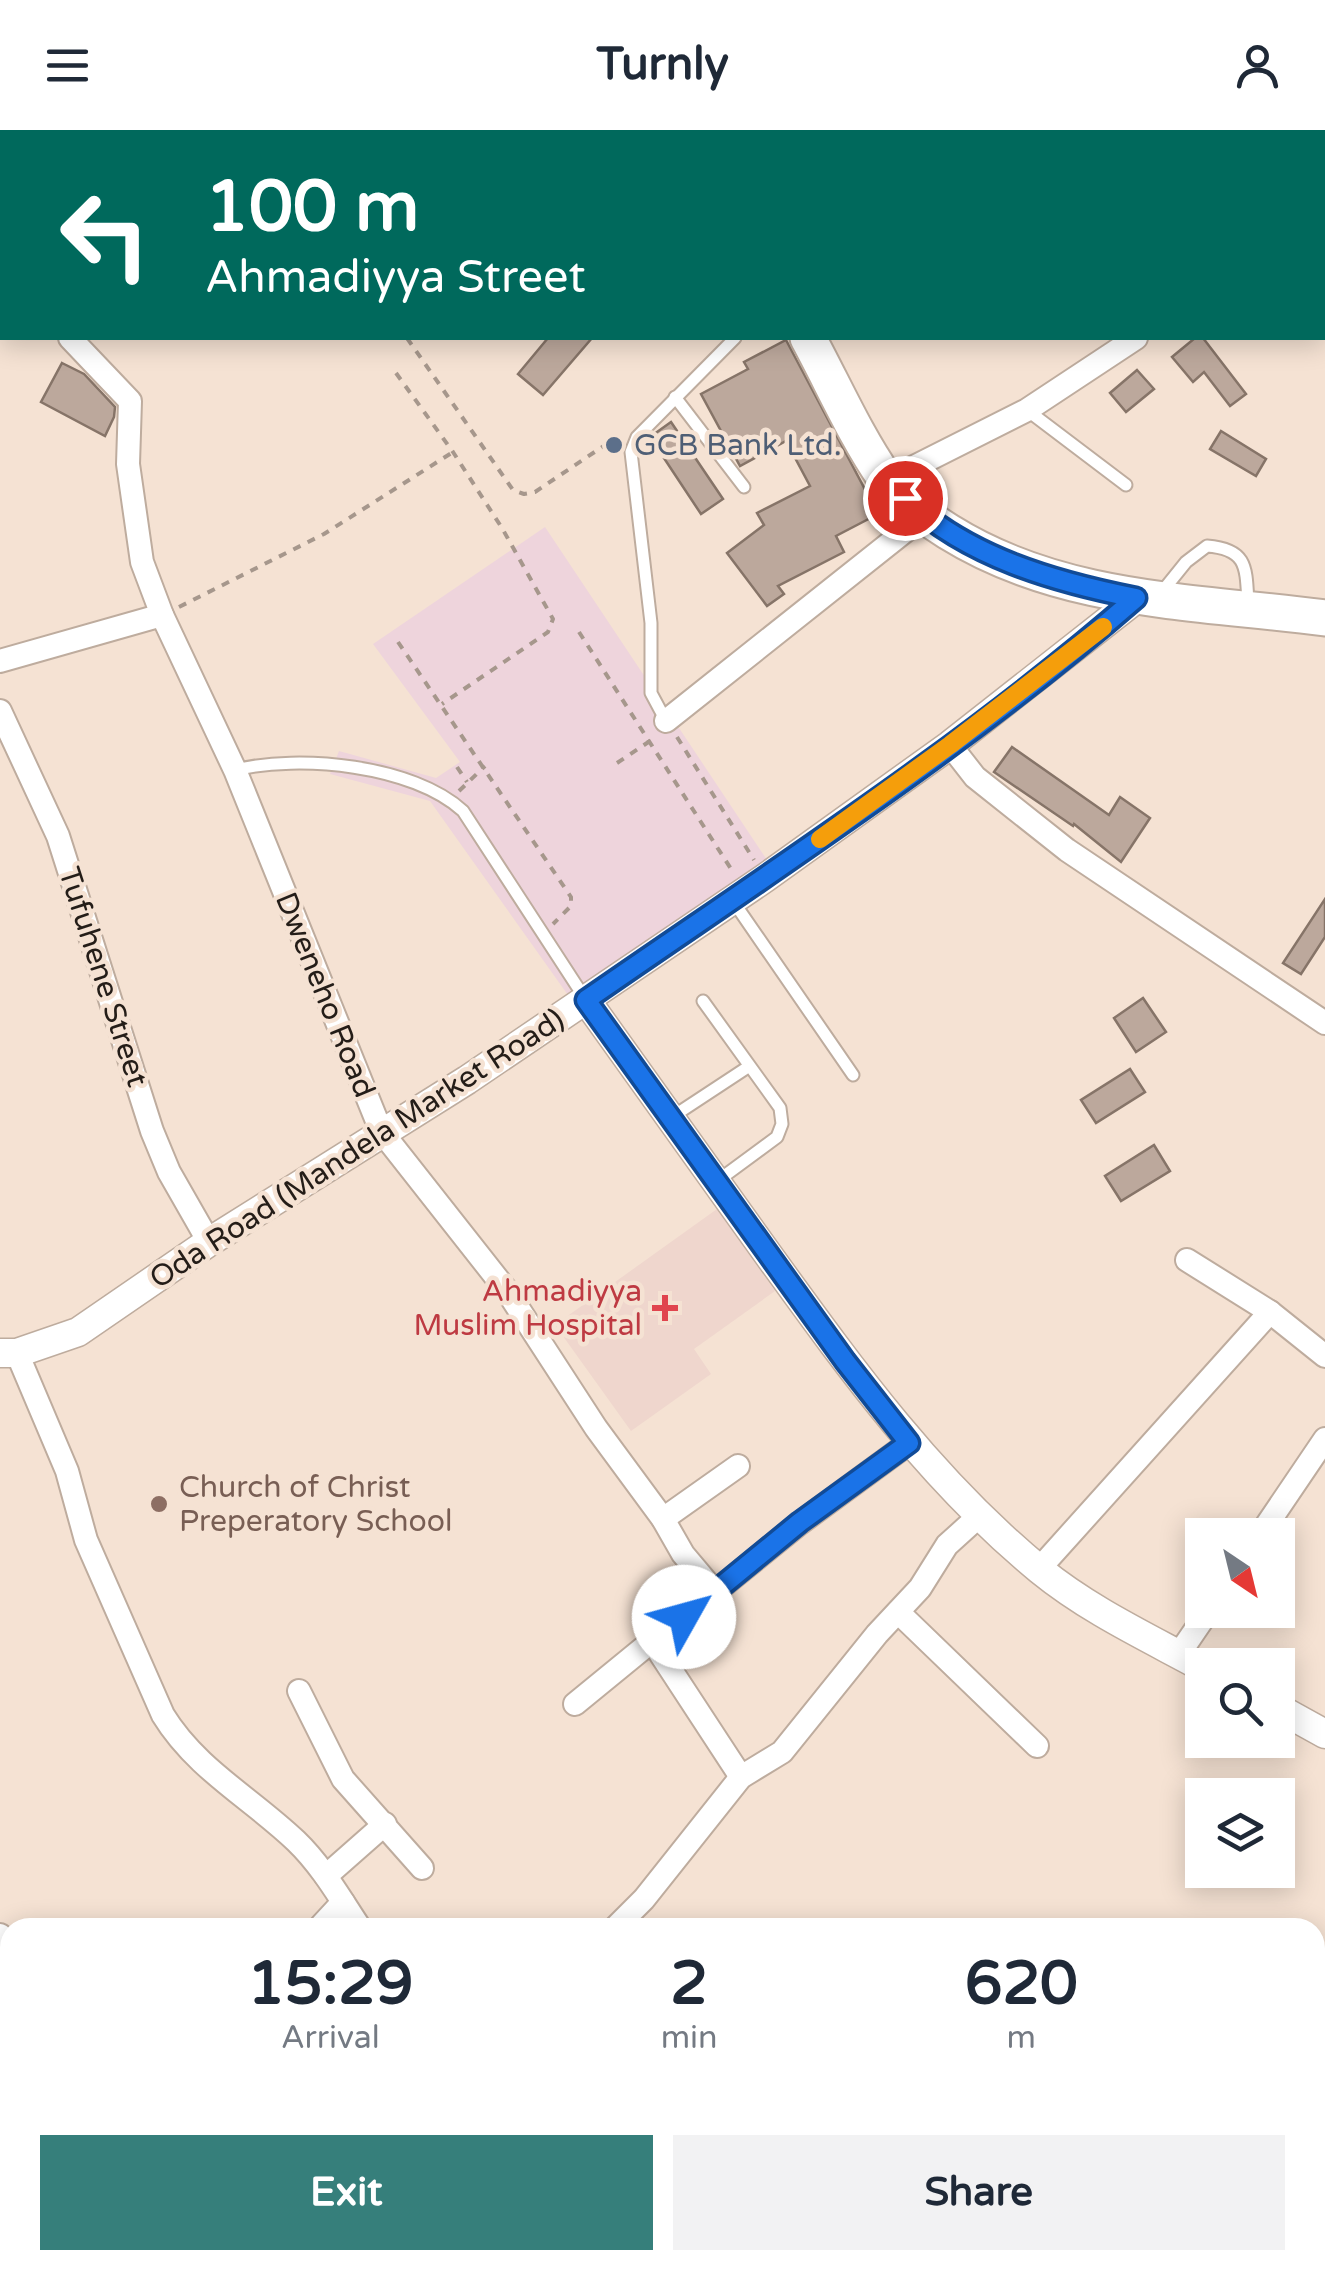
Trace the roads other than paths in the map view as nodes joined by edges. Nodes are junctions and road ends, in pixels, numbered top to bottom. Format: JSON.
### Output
{"nodes":[{"id":1,"x":72,"y":340,"type":"edge"},
{"id":2,"x":733,"y":340,"type":"edge"},
{"id":3,"x":809,"y":340,"type":"edge"},
{"id":4,"x":1133,"y":340,"type":"edge"},
{"id":5,"x":676,"y":398,"type":"junction"},
{"id":6,"x":1027,"y":410,"type":"junction"},
{"id":7,"x":886,"y":481,"type":"junction"},
{"id":8,"x":1126,"y":485,"type":"dead end"},
{"id":9,"x":744,"y":487,"type":"dead end"},
{"id":10,"x":924,"y":516,"type":"junction"},
{"id":11,"x":1146,"y":599,"type":"junction"},
{"id":12,"x":1249,"y":608,"type":"junction"},
{"id":13,"x":162,"y":615,"type":"junction"},
{"id":14,"x":1325,"y":618,"type":"edge"},
{"id":15,"x":0,"y":661,"type":"edge"},
{"id":16,"x":0,"y":710,"type":"edge"},
{"id":17,"x":666,"y":720,"type":"joint"},
{"id":18,"x":950,"y":745,"type":"junction"},
{"id":19,"x":235,"y":770,"type":"junction"},
{"id":20,"x":747,"y":889,"type":"junction"},
{"id":21,"x":586,"y":1000,"type":"junction"},
{"id":22,"x":703,"y":1001,"type":"dead end"},
{"id":23,"x":1325,"y":1024,"type":"edge"},
{"id":24,"x":748,"y":1066,"type":"junction"},
{"id":25,"x":853,"y":1075,"type":"dead end"},
{"id":26,"x":671,"y":1118,"type":"junction"},
{"id":27,"x":381,"y":1131,"type":"junction"},
{"id":28,"x":716,"y":1182,"type":"junction"},
{"id":29,"x":209,"y":1242,"type":"junction"},
{"id":30,"x":1187,"y":1260,"type":"dead end"},
{"id":31,"x":1270,"y":1312,"type":"junction"},
{"id":32,"x":8,"y":1353,"type":"edge"},
{"id":33,"x":1325,"y":1356,"type":"edge"},
{"id":34,"x":1325,"y":1439,"type":"edge"},
{"id":35,"x":909,"y":1443,"type":"junction"},
{"id":36,"x":738,"y":1466,"type":"dead end"},
{"id":37,"x":979,"y":1516,"type":"junction"},
{"id":38,"x":1272,"y":1518,"type":"edge"},
{"id":39,"x":663,"y":1519,"type":"junction"},
{"id":40,"x":1039,"y":1570,"type":"junction"},
{"id":41,"x":715,"y":1592,"type":"junction"},
{"id":42,"x":898,"y":1612,"type":"junction"},
{"id":43,"x":652,"y":1641,"type":"junction"},
{"id":44,"x":1185,"y":1658,"type":"edge"},
{"id":45,"x":299,"y":1692,"type":"dead end"},
{"id":46,"x":575,"y":1704,"type":"dead end"},
{"id":47,"x":1295,"y":1717,"type":"edge"},
{"id":48,"x":1325,"y":1734,"type":"edge"},
{"id":49,"x":1037,"y":1746,"type":"dead end"},
{"id":50,"x":741,"y":1777,"type":"junction"},
{"id":51,"x":386,"y":1824,"type":"junction"},
{"id":52,"x":422,"y":1868,"type":"dead end"},
{"id":53,"x":326,"y":1876,"type":"junction"},
{"id":54,"x":343,"y":1902,"type":"junction"},
{"id":55,"x":328,"y":1918,"type":"edge"},
{"id":56,"x":353,"y":1918,"type":"edge"},
{"id":57,"x":625,"y":1918,"type":"edge"}],
"edges":[{"from":1,"to":13,"type":"street","name":"Dweneho Road"},
{"from":2,"to":5,"type":"lane"},
{"from":3,"to":7,"type":"main road"},
{"from":4,"to":6,"type":"street"},
{"from":5,"to":9,"type":"lane"},
{"from":5,"to":17,"type":"lane"},
{"from":6,"to":7,"type":"street"},
{"from":6,"to":8,"type":"lane"},
{"from":7,"to":10,"type":"main road"},
{"from":10,"to":11,"type":"main road"},
{"from":10,"to":17,"type":"street"},
{"from":11,"to":12,"type":"main road"},
{"from":11,"to":12,"type":"lane"},
{"from":11,"to":18,"type":"street","name":"Oda Road (Mandela Market Road)"},
{"from":12,"to":14,"type":"main road"},
{"from":13,"to":15,"type":"street"},
{"from":13,"to":19,"type":"street","name":"Dweneho Road"},
{"from":16,"to":29,"type":"street","name":"Tufuhene Street"},
{"from":18,"to":20,"type":"street","name":"Oda Road (Mandela Market Road)"},
{"from":18,"to":23,"type":"street"},
{"from":19,"to":21,"type":"lane"},
{"from":19,"to":27,"type":"street","name":"Dweneho Road"},
{"from":20,"to":21,"type":"street","name":"Oda Road (Mandela Market Road)"},
{"from":20,"to":25,"type":"lane"},
{"from":21,"to":26,"type":"street"},
{"from":21,"to":27,"type":"street","name":"Oda Road (Mandela Market Road)"},
{"from":22,"to":24,"type":"lane"},
{"from":24,"to":26,"type":"lane"},
{"from":24,"to":28,"type":"lane"},
{"from":26,"to":28,"type":"street"},
{"from":27,"to":29,"type":"street","name":"Oda Road (Mandela Market Road)"},
{"from":27,"to":39,"type":"street","name":"Dweneho Road"},
{"from":28,"to":35,"type":"street"},
{"from":29,"to":32,"type":"street","name":"Oda Road (Mandela Market Road)"},
{"from":30,"to":31,"type":"street"},
{"from":31,"to":33,"type":"street"},
{"from":31,"to":40,"type":"street"},
{"from":32,"to":53,"type":"street"},
{"from":34,"to":38,"type":"street"},
{"from":35,"to":37,"type":"street"},
{"from":35,"to":41,"type":"street"},
{"from":36,"to":39,"type":"street"},
{"from":37,"to":40,"type":"street"},
{"from":37,"to":42,"type":"street"},
{"from":39,"to":41,"type":"street","name":"Dweneho Road"},
{"from":40,"to":44,"type":"street"},
{"from":41,"to":43,"type":"street"},
{"from":42,"to":49,"type":"street"},
{"from":42,"to":50,"type":"street"},
{"from":43,"to":46,"type":"street"},
{"from":43,"to":50,"type":"street"},
{"from":45,"to":51,"type":"street"},
{"from":47,"to":48,"type":"street"},
{"from":50,"to":57,"type":"street"},
{"from":51,"to":52,"type":"street"},
{"from":51,"to":53,"type":"street"},
{"from":53,"to":54,"type":"street"},
{"from":54,"to":55,"type":"street"},
{"from":54,"to":56,"type":"street"}]}
